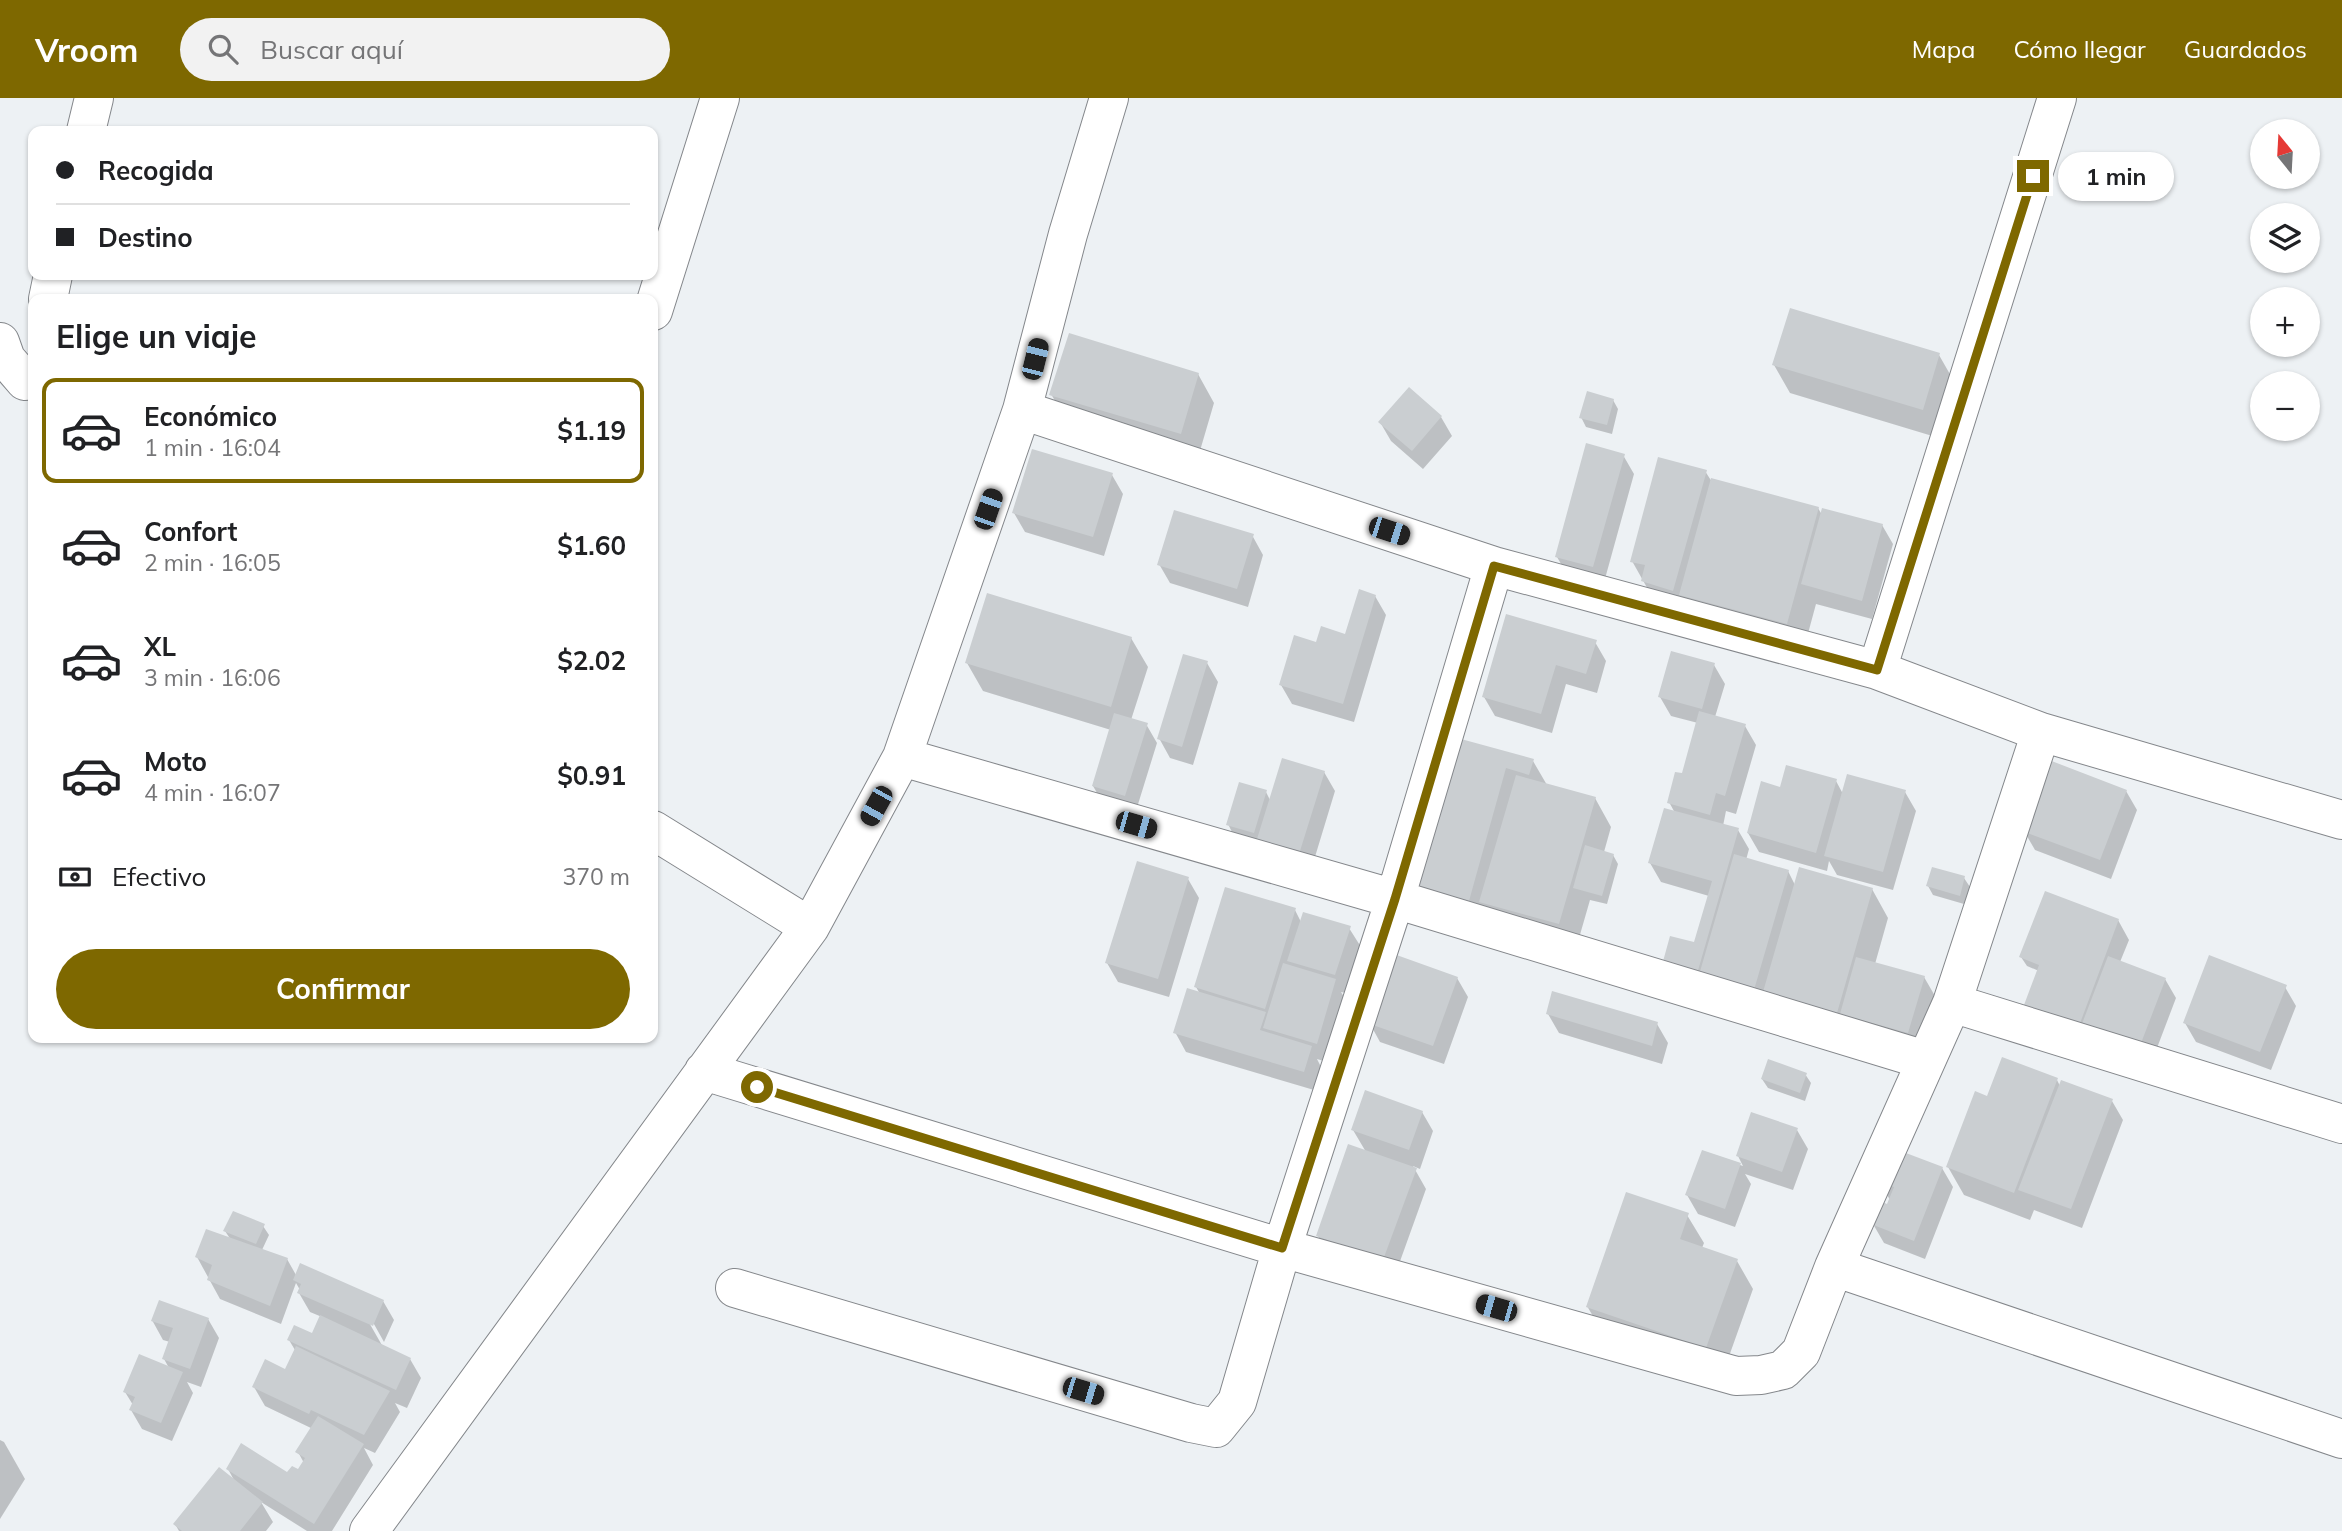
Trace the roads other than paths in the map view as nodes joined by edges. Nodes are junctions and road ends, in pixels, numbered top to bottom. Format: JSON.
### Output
{"nodes":[{"id":1,"x":94,"y":98,"type":"edge"},
{"id":2,"x":720,"y":98,"type":"edge"},
{"id":3,"x":1110,"y":98,"type":"edge"},
{"id":4,"x":2057,"y":98,"type":"edge"},
{"id":5,"x":87,"y":126,"type":"edge"},
{"id":6,"x":658,"y":294,"type":"edge"},
{"id":7,"x":0,"y":342,"type":"edge"},
{"id":8,"x":23,"y":377,"type":"edge"},
{"id":9,"x":1022,"y":410,"type":"junction"},
{"id":10,"x":1494,"y":566,"type":"junction"},
{"id":11,"x":1877,"y":670,"type":"junction"},
{"id":12,"x":2041,"y":732,"type":"junction"},
{"id":13,"x":902,"y":757,"type":"junction"},
{"id":14,"x":2342,"y":820,"type":"edge"},
{"id":15,"x":658,"y":833,"type":"edge"},
{"id":16,"x":1395,"y":899,"type":"junction"},
{"id":17,"x":810,"y":927,"type":"junction"},
{"id":18,"x":1952,"y":1003,"type":"junction"},
{"id":19,"x":1925,"y":1060,"type":"junction"},
{"id":20,"x":704,"y":1071,"type":"junction"},
{"id":21,"x":2342,"y":1124,"type":"edge"},
{"id":22,"x":1282,"y":1248,"type":"junction"},
{"id":23,"x":1834,"y":1267,"type":"junction"},
{"id":24,"x":735,"y":1288,"type":"dead end"},
{"id":25,"x":2342,"y":1439,"type":"edge"},
{"id":26,"x":369,"y":1531,"type":"edge"}],
"edges":[{"from":1,"to":5,"type":"street"},
{"from":2,"to":6,"type":"street"},
{"from":3,"to":9,"type":"street"},
{"from":4,"to":11,"type":"street"},
{"from":7,"to":8,"type":"street"},
{"from":9,"to":10,"type":"street"},
{"from":9,"to":13,"type":"street"},
{"from":10,"to":11,"type":"street"},
{"from":10,"to":16,"type":"street"},
{"from":11,"to":12,"type":"street"},
{"from":12,"to":14,"type":"street"},
{"from":12,"to":18,"type":"street"},
{"from":13,"to":16,"type":"street"},
{"from":13,"to":17,"type":"street"},
{"from":15,"to":17,"type":"street"},
{"from":16,"to":19,"type":"street"},
{"from":16,"to":22,"type":"street"},
{"from":17,"to":20,"type":"street"},
{"from":18,"to":19,"type":"street"},
{"from":18,"to":21,"type":"street"},
{"from":19,"to":23,"type":"street"},
{"from":20,"to":22,"type":"street"},
{"from":20,"to":26,"type":"street"},
{"from":22,"to":23,"type":"street"},
{"from":22,"to":24,"type":"street"},
{"from":23,"to":25,"type":"street"}]}
